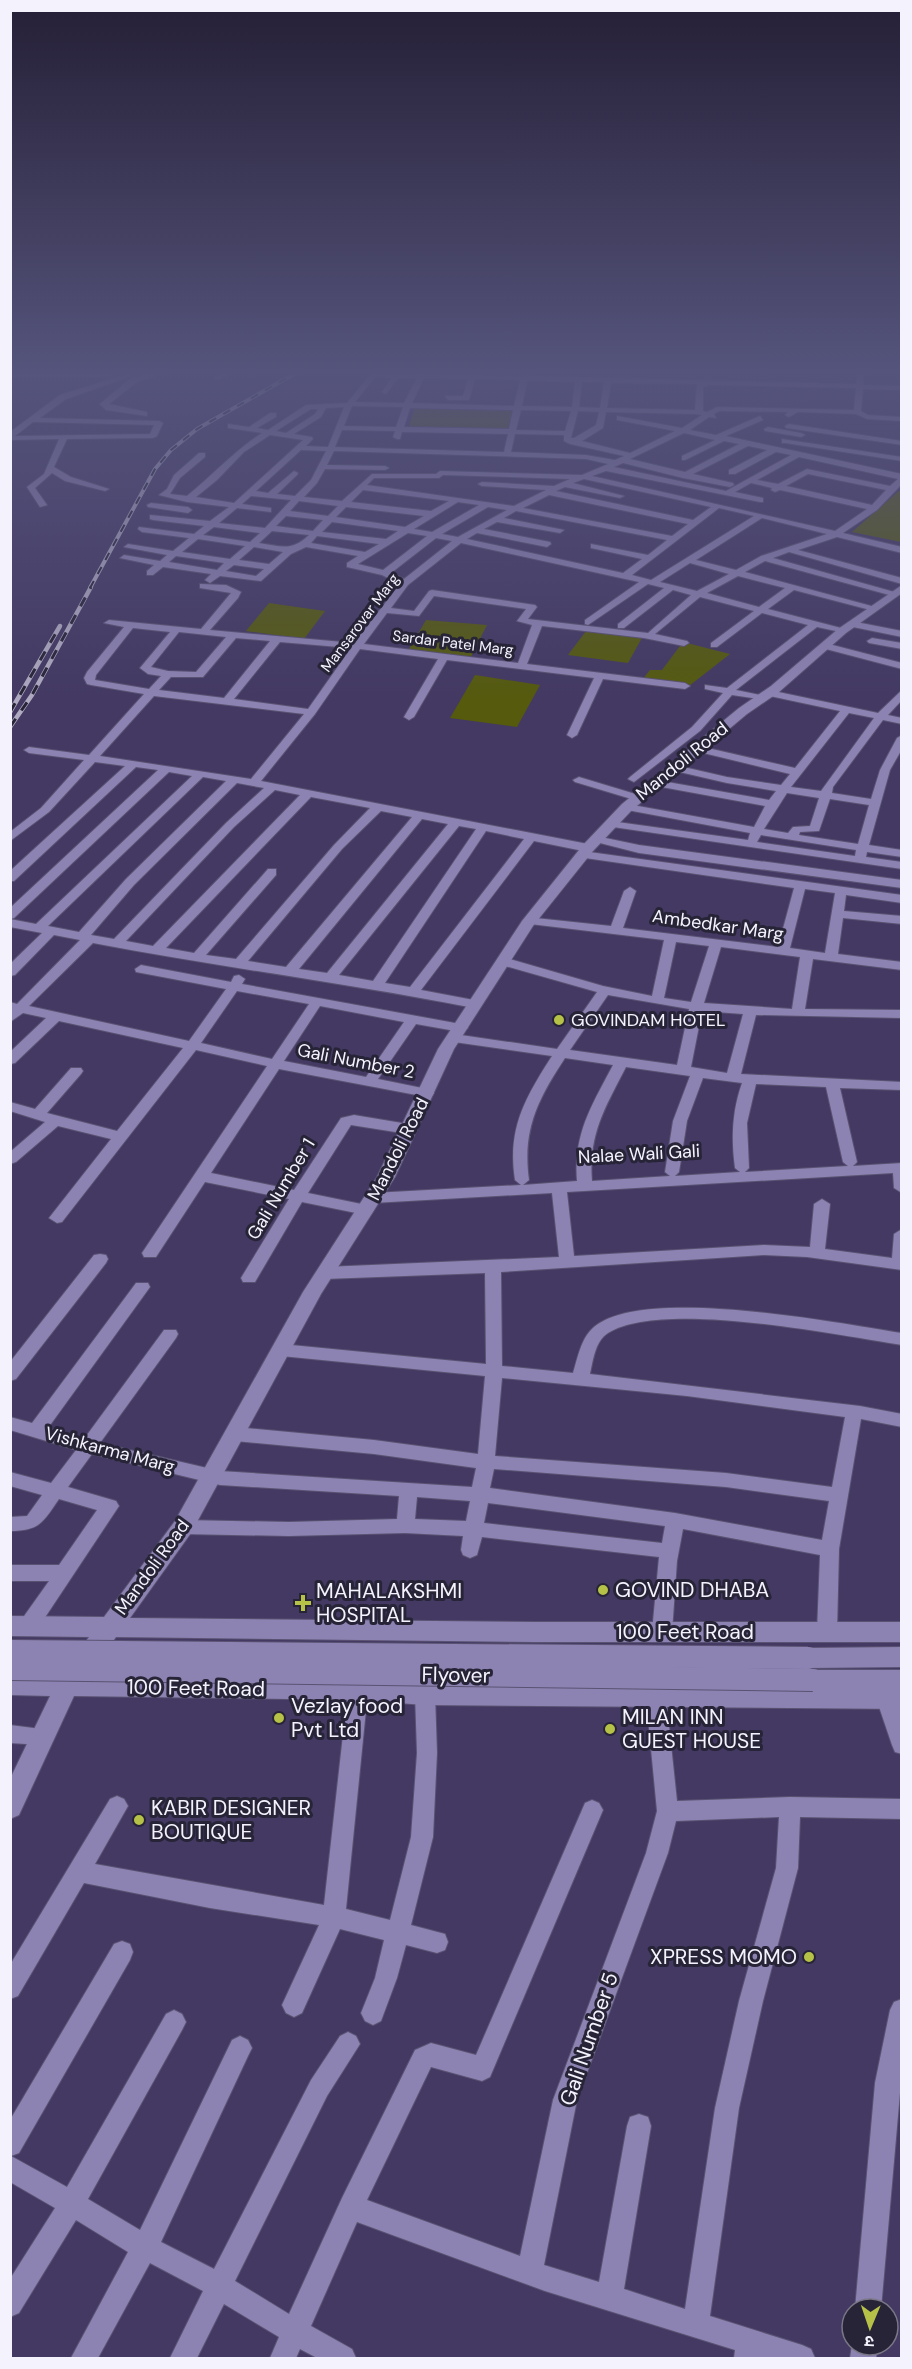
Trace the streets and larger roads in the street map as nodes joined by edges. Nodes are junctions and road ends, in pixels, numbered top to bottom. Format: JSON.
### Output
{"nodes":[{"id":1,"x":40,"y":481,"type":"edge"},
{"id":2,"x":74,"y":481,"type":"edge"},
{"id":3,"x":175,"y":481,"type":"edge"},
{"id":4,"x":196,"y":481,"type":"edge"},
{"id":5,"x":262,"y":481,"type":"edge"},
{"id":6,"x":286,"y":481,"type":"edge"},
{"id":7,"x":312,"y":481,"type":"edge"},
{"id":8,"x":369,"y":481,"type":"edge"},
{"id":9,"x":437,"y":481,"type":"edge"},
{"id":10,"x":476,"y":481,"type":"edge"},
{"id":11,"x":575,"y":481,"type":"edge"},
{"id":12,"x":601,"y":481,"type":"edge"},
{"id":13,"x":665,"y":481,"type":"edge"},
{"id":14,"x":676,"y":481,"type":"edge"},
{"id":15,"x":713,"y":481,"type":"edge"},
{"id":16,"x":751,"y":481,"type":"joint"},
{"id":17,"x":790,"y":481,"type":"edge"},
{"id":18,"x":898,"y":482,"type":"edge"},
{"id":19,"x":672,"y":483,"type":"junction"},
{"id":20,"x":362,"y":487,"type":"junction"},
{"id":21,"x":738,"y":487,"type":"junction"},
{"id":22,"x":778,"y":487,"type":"junction"},
{"id":23,"x":557,"y":488,"type":"junction"},
{"id":24,"x":105,"y":489,"type":"dead end"},
{"id":25,"x":654,"y":492,"type":"junction"},
{"id":26,"x":248,"y":493,"type":"junction"},
{"id":27,"x":726,"y":494,"type":"junction"},
{"id":28,"x":271,"y":495,"type":"junction"},
{"id":29,"x":432,"y":495,"type":"junction"},
{"id":30,"x":672,"y":496,"type":"junction"},
{"id":31,"x":299,"y":498,"type":"junction"},
{"id":32,"x":629,"y":498,"type":"dead end"},
{"id":33,"x":457,"y":499,"type":"junction"},
{"id":34,"x":187,"y":500,"type":"junction"},
{"id":35,"x":760,"y":500,"type":"junction"},
{"id":36,"x":345,"y":503,"type":"junction"},
{"id":37,"x":487,"y":504,"type":"junction"},
{"id":38,"x":43,"y":505,"type":"dead end"},
{"id":39,"x":151,"y":506,"type":"dead end"},
{"id":40,"x":235,"y":506,"type":"junction"},
{"id":41,"x":717,"y":506,"type":"junction"},
{"id":42,"x":516,"y":508,"type":"junction"},
{"id":43,"x":874,"y":508,"type":"junction"},
{"id":44,"x":268,"y":510,"type":"dead end"},
{"id":45,"x":195,"y":511,"type":"dead end"},
{"id":46,"x":405,"y":511,"type":"junction"},
{"id":47,"x":742,"y":511,"type":"junction"},
{"id":48,"x":645,"y":512,"type":"junction"},
{"id":49,"x":284,"y":513,"type":"junction"},
{"id":50,"x":432,"y":514,"type":"junction"},
{"id":51,"x":760,"y":516,"type":"junction"},
{"id":52,"x":153,"y":518,"type":"dead end"},
{"id":53,"x":330,"y":518,"type":"junction"},
{"id":54,"x":496,"y":519,"type":"junction"},
{"id":55,"x":695,"y":523,"type":"junction"},
{"id":56,"x":209,"y":525,"type":"junction"},
{"id":57,"x":406,"y":528,"type":"junction"},
{"id":58,"x":142,"y":529,"type":"dead end"},
{"id":59,"x":549,"y":529,"type":"junction"},
{"id":60,"x":268,"y":530,"type":"junction"},
{"id":61,"x":476,"y":530,"type":"junction"},
{"id":62,"x":560,"y":530,"type":"dead end"},
{"id":63,"x":316,"y":532,"type":"junction"},
{"id":64,"x":435,"y":534,"type":"junction"},
{"id":65,"x":836,"y":534,"type":"junction"},
{"id":66,"x":196,"y":536,"type":"junction"},
{"id":67,"x":460,"y":539,"type":"junction"},
{"id":68,"x":674,"y":540,"type":"junction"},
{"id":69,"x":531,"y":541,"type":"junction"},
{"id":70,"x":387,"y":542,"type":"junction"},
{"id":71,"x":253,"y":543,"type":"junction"},
{"id":72,"x":305,"y":544,"type":"junction"},
{"id":73,"x":547,"y":544,"type":"dead end"},
{"id":74,"x":594,"y":546,"type":"dead end"},
{"id":75,"x":128,"y":547,"type":"dead end"},
{"id":76,"x":291,"y":550,"type":"junction"},
{"id":77,"x":790,"y":550,"type":"junction"},
{"id":78,"x":902,"y":550,"type":"edge"},
{"id":79,"x":514,"y":551,"type":"junction"},
{"id":80,"x":173,"y":554,"type":"junction"},
{"id":81,"x":367,"y":555,"type":"junction"},
{"id":82,"x":124,"y":558,"type":"dead end"},
{"id":83,"x":651,"y":558,"type":"junction"},
{"id":84,"x":764,"y":558,"type":"junction"},
{"id":85,"x":687,"y":560,"type":"junction"},
{"id":86,"x":230,"y":562,"type":"junction"},
{"id":87,"x":163,"y":563,"type":"junction"},
{"id":88,"x":270,"y":567,"type":"junction"},
{"id":89,"x":743,"y":571,"type":"junction"},
{"id":90,"x":150,"y":573,"type":"dead end"},
{"id":91,"x":386,"y":573,"type":"junction"},
{"id":92,"x":625,"y":576,"type":"junction"},
{"id":93,"x":210,"y":579,"type":"junction"},
{"id":94,"x":902,"y":581,"type":"edge"},
{"id":95,"x":650,"y":582,"type":"junction"},
{"id":96,"x":405,"y":583,"type":"junction"},
{"id":97,"x":792,"y":587,"type":"junction"},
{"id":98,"x":670,"y":588,"type":"junction"},
{"id":99,"x":697,"y":595,"type":"junction"},
{"id":100,"x":889,"y":598,"type":"edge"},
{"id":101,"x":385,"y":610,"type":"junction"},
{"id":102,"x":760,"y":610,"type":"junction"},
{"id":103,"x":588,"y":622,"type":"dead end"},
{"id":104,"x":109,"y":623,"type":"dead end"},
{"id":105,"x":538,"y":623,"type":"junction"},
{"id":106,"x":815,"y":624,"type":"junction"},
{"id":107,"x":131,"y":625,"type":"junction"},
{"id":108,"x":621,"y":626,"type":"dead end"},
{"id":109,"x":846,"y":628,"type":"junction"},
{"id":110,"x":177,"y":629,"type":"junction"},
{"id":111,"x":203,"y":632,"type":"junction"},
{"id":112,"x":652,"y":632,"type":"dead end"},
{"id":113,"x":902,"y":634,"type":"edge"},
{"id":114,"x":233,"y":635,"type":"junction"},
{"id":115,"x":277,"y":639,"type":"junction"},
{"id":116,"x":872,"y":641,"type":"dead end"},
{"id":117,"x":684,"y":643,"type":"dead end"},
{"id":118,"x":886,"y":643,"type":"junction"},
{"id":119,"x":714,"y":645,"type":"dead end"},
{"id":120,"x":357,"y":646,"type":"junction"},
{"id":121,"x":825,"y":646,"type":"junction"},
{"id":122,"x":902,"y":646,"type":"edge"},
{"id":123,"x":444,"y":657,"type":"junction"},
{"id":124,"x":867,"y":657,"type":"junction"},
{"id":125,"x":902,"y":666,"type":"edge"},
{"id":126,"x":521,"y":667,"type":"junction"},
{"id":127,"x":168,"y":674,"type":"junction"},
{"id":128,"x":598,"y":677,"type":"junction"},
{"id":129,"x":685,"y":686,"type":"dead end"},
{"id":130,"x":709,"y":687,"type":"dead end"},
{"id":131,"x":150,"y":692,"type":"junction"},
{"id":132,"x":730,"y":693,"type":"junction"},
{"id":133,"x":902,"y":693,"type":"edge"},
{"id":134,"x":765,"y":696,"type":"junction"},
{"id":135,"x":226,"y":702,"type":"junction"},
{"id":136,"x":846,"y":710,"type":"junction"},
{"id":137,"x":311,"y":712,"type":"junction"},
{"id":138,"x":409,"y":717,"type":"dead end"},
{"id":139,"x":880,"y":717,"type":"junction"},
{"id":140,"x":902,"y":721,"type":"edge"},
{"id":141,"x":572,"y":735,"type":"dead end"},
{"id":142,"x":902,"y":738,"type":"edge"},
{"id":143,"x":699,"y":749,"type":"junction"},
{"id":144,"x":29,"y":750,"type":"dead end"},
{"id":145,"x":94,"y":758,"type":"junction"},
{"id":146,"x":133,"y":764,"type":"junction"},
{"id":147,"x":167,"y":768,"type":"junction"},
{"id":148,"x":675,"y":768,"type":"junction"},
{"id":149,"x":796,"y":772,"type":"junction"},
{"id":150,"x":201,"y":773,"type":"junction"},
{"id":151,"x":634,"y":779,"type":"dead end"},
{"id":152,"x":234,"y":780,"type":"junction"},
{"id":153,"x":579,"y":780,"type":"dead end"},
{"id":154,"x":253,"y":783,"type":"junction"},
{"id":155,"x":656,"y":783,"type":"junction"},
{"id":156,"x":273,"y":786,"type":"junction"},
{"id":157,"x":783,"y":789,"type":"junction"},
{"id":158,"x":309,"y":792,"type":"junction"},
{"id":159,"x":824,"y":796,"type":"junction"},
{"id":160,"x":876,"y":802,"type":"junction"},
{"id":161,"x":632,"y":803,"type":"junction"},
{"id":162,"x":772,"y":804,"type":"junction"},
{"id":163,"x":378,"y":807,"type":"junction"},
{"id":164,"x":420,"y":814,"type":"junction"},
{"id":165,"x":456,"y":822,"type":"junction"},
{"id":166,"x":610,"y":824,"type":"junction"},
{"id":167,"x":483,"y":827,"type":"junction"},
{"id":168,"x":756,"y":831,"type":"junction"},
{"id":169,"x":531,"y":837,"type":"junction"},
{"id":170,"x":791,"y":837,"type":"junction"},
{"id":171,"x":10,"y":838,"type":"edge"},
{"id":172,"x":750,"y":844,"type":"junction"},
{"id":173,"x":589,"y":848,"type":"junction"},
{"id":174,"x":902,"y":854,"type":"edge"},
{"id":175,"x":861,"y":855,"type":"junction"},
{"id":176,"x":902,"y":866,"type":"edge"},
{"id":177,"x":272,"y":872,"type":"dead end"},
{"id":178,"x":10,"y":878,"type":"edge"},
{"id":179,"x":856,"y":878,"type":"junction"},
{"id":180,"x":902,"y":884,"type":"edge"},
{"id":181,"x":800,"y":886,"type":"junction"},
{"id":182,"x":630,"y":891,"type":"dead end"},
{"id":183,"x":841,"y":891,"type":"junction"},
{"id":184,"x":902,"y":899,"type":"edge"},
{"id":185,"x":838,"y":914,"type":"junction"},
{"id":186,"x":10,"y":915,"type":"edge"},
{"id":187,"x":530,"y":920,"type":"junction"},
{"id":188,"x":902,"y":920,"type":"edge"},
{"id":189,"x":16,"y":924,"type":"edge"},
{"id":190,"x":45,"y":930,"type":"junction"},
{"id":191,"x":616,"y":930,"type":"junction"},
{"id":192,"x":10,"y":936,"type":"edge"},
{"id":193,"x":671,"y":937,"type":"junction"},
{"id":194,"x":86,"y":938,"type":"junction"},
{"id":195,"x":716,"y":943,"type":"junction"},
{"id":196,"x":116,"y":944,"type":"junction"},
{"id":197,"x":156,"y":951,"type":"junction"},
{"id":198,"x":783,"y":952,"type":"junction"},
{"id":199,"x":807,"y":955,"type":"junction"},
{"id":200,"x":198,"y":957,"type":"junction"},
{"id":201,"x":831,"y":958,"type":"junction"},
{"id":202,"x":503,"y":961,"type":"junction"},
{"id":203,"x":245,"y":964,"type":"junction"},
{"id":204,"x":902,"y":966,"type":"edge"},
{"id":205,"x":141,"y":969,"type":"dead end"},
{"id":206,"x":290,"y":971,"type":"junction"},
{"id":207,"x":10,"y":972,"type":"edge"},
{"id":208,"x":331,"y":977,"type":"junction"},
{"id":209,"x":378,"y":985,"type":"junction"},
{"id":210,"x":234,"y":986,"type":"junction"},
{"id":211,"x":605,"y":990,"type":"junction"},
{"id":212,"x":413,"y":992,"type":"junction"},
{"id":213,"x":317,"y":1001,"type":"junction"},
{"id":214,"x":657,"y":1001,"type":"junction"},
{"id":215,"x":474,"y":1004,"type":"junction"},
{"id":216,"x":16,"y":1007,"type":"edge"},
{"id":217,"x":696,"y":1007,"type":"junction"},
{"id":218,"x":750,"y":1012,"type":"junction"},
{"id":219,"x":798,"y":1013,"type":"junction"},
{"id":220,"x":902,"y":1014,"type":"edge"},
{"id":221,"x":56,"y":1016,"type":"junction"},
{"id":222,"x":10,"y":1018,"type":"edge"},
{"id":223,"x":412,"y":1020,"type":"junction"},
{"id":224,"x":458,"y":1033,"type":"junction"},
{"id":225,"x":192,"y":1046,"type":"junction"},
{"id":226,"x":561,"y":1052,"type":"junction"},
{"id":227,"x":10,"y":1060,"type":"edge"},
{"id":228,"x":621,"y":1062,"type":"junction"},
{"id":229,"x":277,"y":1064,"type":"junction"},
{"id":230,"x":76,"y":1071,"type":"dead end"},
{"id":231,"x":683,"y":1071,"type":"junction"},
{"id":232,"x":698,"y":1073,"type":"junction"},
{"id":233,"x":733,"y":1078,"type":"junction"},
{"id":234,"x":751,"y":1079,"type":"junction"},
{"id":235,"x":370,"y":1081,"type":"junction"},
{"id":236,"x":832,"y":1083,"type":"junction"},
{"id":237,"x":902,"y":1086,"type":"edge"},
{"id":238,"x":427,"y":1092,"type":"junction"},
{"id":239,"x":11,"y":1106,"type":"edge"},
{"id":240,"x":38,"y":1114,"type":"junction"},
{"id":241,"x":56,"y":1120,"type":"junction"},
{"id":242,"x":408,"y":1129,"type":"junction"},
{"id":243,"x":121,"y":1137,"type":"junction"},
{"id":244,"x":11,"y":1159,"type":"edge"},
{"id":245,"x":850,"y":1162,"type":"junction"},
{"id":246,"x":901,"y":1165,"type":"edge"},
{"id":247,"x":742,"y":1168,"type":"junction"},
{"id":248,"x":672,"y":1172,"type":"junction"},
{"id":249,"x":201,"y":1176,"type":"junction"},
{"id":250,"x":522,"y":1180,"type":"junction"},
{"id":251,"x":584,"y":1181,"type":"junction"},
{"id":252,"x":560,"y":1187,"type":"junction"},
{"id":253,"x":902,"y":1188,"type":"edge"},
{"id":254,"x":298,"y":1196,"type":"junction"},
{"id":255,"x":372,"y":1199,"type":"junction"},
{"id":256,"x":822,"y":1204,"type":"dead end"},
{"id":257,"x":57,"y":1218,"type":"dead end"},
{"id":258,"x":150,"y":1253,"type":"dead end"},
{"id":259,"x":901,"y":1253,"type":"edge"},
{"id":260,"x":817,"y":1254,"type":"junction"},
{"id":261,"x":100,"y":1259,"type":"dead end"},
{"id":262,"x":567,"y":1263,"type":"junction"},
{"id":263,"x":493,"y":1267,"type":"junction"},
{"id":264,"x":324,"y":1273,"type":"junction"},
{"id":265,"x":249,"y":1278,"type":"dead end"},
{"id":266,"x":142,"y":1287,"type":"dead end"},
{"id":267,"x":170,"y":1334,"type":"dead end"},
{"id":268,"x":902,"y":1339,"type":"edge"},
{"id":269,"x":281,"y":1350,"type":"junction"},
{"id":270,"x":494,"y":1370,"type":"junction"},
{"id":271,"x":10,"y":1375,"type":"edge"},
{"id":272,"x":580,"y":1379,"type":"junction"},
{"id":273,"x":854,"y":1412,"type":"junction"},
{"id":274,"x":902,"y":1421,"type":"edge"},
{"id":275,"x":10,"y":1423,"type":"edge"},
{"id":276,"x":36,"y":1431,"type":"junction"},
{"id":277,"x":235,"y":1434,"type":"junction"},
{"id":278,"x":86,"y":1446,"type":"junction"},
{"id":279,"x":486,"y":1462,"type":"junction"},
{"id":280,"x":210,"y":1476,"type":"junction"},
{"id":281,"x":10,"y":1479,"type":"edge"},
{"id":282,"x":409,"y":1489,"type":"junction"},
{"id":283,"x":55,"y":1491,"type":"junction"},
{"id":284,"x":482,"y":1494,"type":"junction"},
{"id":285,"x":839,"y":1495,"type":"junction"},
{"id":286,"x":675,"y":1520,"type":"junction"},
{"id":287,"x":10,"y":1524,"type":"edge"},
{"id":288,"x":183,"y":1527,"type":"junction"},
{"id":289,"x":405,"y":1527,"type":"junction"},
{"id":290,"x":475,"y":1529,"type":"junction"},
{"id":291,"x":830,"y":1549,"type":"junction"},
{"id":292,"x":470,"y":1550,"type":"dead end"},
{"id":293,"x":670,"y":1551,"type":"junction"},
{"id":294,"x":10,"y":1573,"type":"edge"},
{"id":295,"x":64,"y":1573,"type":"junction"},
{"id":296,"x":17,"y":1627,"type":"edge"},
{"id":297,"x":108,"y":1627,"type":"junction"},
{"id":298,"x":662,"y":1632,"type":"junction"},
{"id":299,"x":827,"y":1632,"type":"junction"},
{"id":300,"x":902,"y":1632,"type":"edge"},
{"id":301,"x":10,"y":1651,"type":"edge"},
{"id":302,"x":902,"y":1657,"type":"edge"},
{"id":303,"x":10,"y":1669,"type":"edge"},
{"id":304,"x":902,"y":1680,"type":"edge"},
{"id":305,"x":10,"y":1685,"type":"edge"},
{"id":306,"x":66,"y":1687,"type":"junction"},
{"id":307,"x":358,"y":1690,"type":"junction"},
{"id":308,"x":425,"y":1694,"type":"junction"},
{"id":309,"x":656,"y":1697,"type":"junction"},
{"id":310,"x":894,"y":1698,"type":"edge"},
{"id":311,"x":10,"y":1734,"type":"edge"},
{"id":312,"x":42,"y":1736,"type":"junction"},
{"id":313,"x":902,"y":1745,"type":"edge"},
{"id":314,"x":117,"y":1806,"type":"dead end"},
{"id":315,"x":10,"y":1807,"type":"edge"},
{"id":316,"x":790,"y":1807,"type":"junction"},
{"id":317,"x":902,"y":1809,"type":"edge"},
{"id":318,"x":592,"y":1810,"type":"dead end"},
{"id":319,"x":668,"y":1811,"type":"junction"},
{"id":320,"x":80,"y":1872,"type":"junction"},
{"id":321,"x":334,"y":1917,"type":"junction"},
{"id":322,"x":398,"y":1931,"type":"junction"},
{"id":323,"x":437,"y":1942,"type":"dead end"},
{"id":324,"x":122,"y":1952,"type":"dead end"},
{"id":325,"x":10,"y":1988,"type":"edge"},
{"id":326,"x":294,"y":2005,"type":"dead end"},
{"id":327,"x":902,"y":2010,"type":"edge"},
{"id":328,"x":373,"y":2013,"type":"dead end"},
{"id":329,"x":174,"y":2022,"type":"dead end"},
{"id":330,"x":348,"y":2044,"type":"dead end"},
{"id":331,"x":240,"y":2048,"type":"dead end"},
{"id":332,"x":639,"y":2126,"type":"dead end"},
{"id":333,"x":10,"y":2144,"type":"edge"},
{"id":334,"x":10,"y":2168,"type":"edge"},
{"id":335,"x":72,"y":2203,"type":"junction"},
{"id":336,"x":351,"y":2206,"type":"junction"},
{"id":337,"x":145,"y":2247,"type":"junction"},
{"id":338,"x":530,"y":2272,"type":"junction"},
{"id":339,"x":221,"y":2287,"type":"junction"},
{"id":340,"x":869,"y":2297,"type":"edge"},
{"id":341,"x":609,"y":2299,"type":"junction"},
{"id":342,"x":10,"y":2304,"type":"edge"},
{"id":343,"x":696,"y":2325,"type":"junction"},
{"id":344,"x":294,"y":2332,"type":"junction"},
{"id":345,"x":748,"y":2351,"type":"edge"},
{"id":346,"x":84,"y":2358,"type":"edge"},
{"id":347,"x":183,"y":2358,"type":"edge"},
{"id":348,"x":283,"y":2358,"type":"edge"},
{"id":349,"x":343,"y":2358,"type":"edge"},
{"id":350,"x":802,"y":2358,"type":"edge"}],
"edges":[{"from":1,"to":38,"type":"street"},
{"from":2,"to":24,"type":"street"},
{"from":3,"to":34,"type":"street"},
{"from":4,"to":34,"type":"street"},
{"from":5,"to":26,"type":"street"},
{"from":6,"to":28,"type":"street"},
{"from":7,"to":31,"type":"street"},
{"from":8,"to":20,"type":"street"},
{"from":9,"to":29,"type":"street"},
{"from":10,"to":23,"type":"street"},
{"from":11,"to":23,"type":"street","name":"Mansarovar Marg"},
{"from":12,"to":25,"type":"street"},
{"from":13,"to":19,"type":"street"},
{"from":14,"to":19,"type":"street"},
{"from":15,"to":21,"type":"street"},
{"from":16,"to":21,"type":"street"},
{"from":16,"to":22,"type":"street"},
{"from":17,"to":22,"type":"street"},
{"from":18,"to":43,"type":"street"},
{"from":19,"to":25,"type":"street"},
{"from":19,"to":27,"type":"street"},
{"from":20,"to":29,"type":"street"},
{"from":20,"to":36,"type":"street"},
{"from":21,"to":27,"type":"street"},
{"from":22,"to":35,"type":"street"},
{"from":22,"to":43,"type":"street"},
{"from":23,"to":32,"type":"street"},
{"from":23,"to":42,"type":"street","name":"Mansarovar Marg"},
{"from":23,"to":48,"type":"street"},
{"from":25,"to":30,"type":"street"},
{"from":26,"to":28,"type":"street"},
{"from":26,"to":40,"type":"street"},
{"from":27,"to":35,"type":"street"},
{"from":28,"to":31,"type":"street"},
{"from":29,"to":33,"type":"street"},
{"from":29,"to":46,"type":"street"},
{"from":30,"to":41,"type":"street"},
{"from":30,"to":48,"type":"street"},
{"from":31,"to":36,"type":"street"},
{"from":31,"to":49,"type":"street"},
{"from":33,"to":37,"type":"street"},
{"from":33,"to":50,"type":"street"},
{"from":34,"to":40,"type":"street"},
{"from":35,"to":47,"type":"street"},
{"from":36,"to":46,"type":"street"},
{"from":36,"to":53,"type":"street"},
{"from":37,"to":42,"type":"street"},
{"from":37,"to":64,"type":"street"},
{"from":39,"to":45,"type":"street"},
{"from":40,"to":44,"type":"street"},
{"from":40,"to":56,"type":"street"},
{"from":41,"to":47,"type":"street"},
{"from":41,"to":55,"type":"street"},
{"from":42,"to":54,"type":"street","name":"Mansarovar Marg"},
{"from":42,"to":68,"type":"street"},
{"from":43,"to":65,"type":"street"},
{"from":46,"to":50,"type":"street"},
{"from":47,"to":51,"type":"street"},
{"from":48,"to":55,"type":"street"},
{"from":49,"to":53,"type":"street"},
{"from":49,"to":60,"type":"street"},
{"from":50,"to":57,"type":"street"},
{"from":51,"to":65,"type":"street"},
{"from":51,"to":85,"type":"street"},
{"from":52,"to":56,"type":"street"},
{"from":53,"to":57,"type":"street"},
{"from":53,"to":63,"type":"street"},
{"from":54,"to":59,"type":"street"},
{"from":54,"to":61,"type":"street","name":"Mansarovar Marg"},
{"from":55,"to":68,"type":"street"},
{"from":56,"to":60,"type":"street"},
{"from":56,"to":66,"type":"street"},
{"from":57,"to":64,"type":"street"},
{"from":57,"to":70,"type":"street"},
{"from":58,"to":66,"type":"street"},
{"from":59,"to":62,"type":"street"},
{"from":59,"to":69,"type":"street"},
{"from":60,"to":63,"type":"street"},
{"from":60,"to":71,"type":"street"},
{"from":61,"to":67,"type":"street","name":"Mansarovar Marg"},
{"from":61,"to":69,"type":"street"},
{"from":63,"to":70,"type":"street"},
{"from":63,"to":72,"type":"street"},
{"from":64,"to":67,"type":"street"},
{"from":64,"to":91,"type":"street"},
{"from":65,"to":77,"type":"street"},
{"from":65,"to":78,"type":"street"},
{"from":66,"to":71,"type":"street"},
{"from":66,"to":80,"type":"street"},
{"from":67,"to":79,"type":"street"},
{"from":67,"to":96,"type":"street","name":"Mansarovar Marg"},
{"from":68,"to":83,"type":"street"},
{"from":69,"to":73,"type":"street"},
{"from":69,"to":79,"type":"street"},
{"from":70,"to":81,"type":"street"},
{"from":71,"to":76,"type":"street"},
{"from":71,"to":86,"type":"street"},
{"from":72,"to":76,"type":"street"},
{"from":72,"to":81,"type":"street"},
{"from":74,"to":83,"type":"street"},
{"from":75,"to":80,"type":"street"},
{"from":76,"to":88,"type":"street"},
{"from":77,"to":84,"type":"street"},
{"from":77,"to":94,"type":"street"},
{"from":79,"to":92,"type":"street"},
{"from":80,"to":86,"type":"street"},
{"from":80,"to":87,"type":"street"},
{"from":81,"to":91,"type":"street"},
{"from":82,"to":87,"type":"street"},
{"from":83,"to":92,"type":"street"},
{"from":84,"to":89,"type":"street"},
{"from":84,"to":100,"type":"street"},
{"from":85,"to":89,"type":"street"},
{"from":85,"to":95,"type":"street"},
{"from":86,"to":88,"type":"street"},
{"from":86,"to":93,"type":"street"},
{"from":87,"to":90,"type":"street"},
{"from":87,"to":93,"type":"street"},
{"from":88,"to":93,"type":"street"},
{"from":89,"to":97,"type":"street"},
{"from":89,"to":99,"type":"street"},
{"from":89,"to":100,"type":"street"},
{"from":91,"to":96,"type":"street"},
{"from":92,"to":95,"type":"street"},
{"from":93,"to":111,"type":"street"},
{"from":95,"to":98,"type":"street"},
{"from":95,"to":103,"type":"street"},
{"from":96,"to":101,"type":"street","name":"Mansarovar Marg"},
{"from":97,"to":100,"type":"street"},
{"from":97,"to":102,"type":"street"},
{"from":98,"to":99,"type":"street"},
{"from":98,"to":108,"type":"street"},
{"from":99,"to":102,"type":"street"},
{"from":99,"to":112,"type":"street"},
{"from":100,"to":109,"type":"street","name":"Mandoli Road"},
{"from":101,"to":105,"type":"street"},
{"from":101,"to":120,"type":"street","name":"Mansarovar Marg"},
{"from":102,"to":106,"type":"street"},
{"from":102,"to":119,"type":"street"},
{"from":104,"to":107,"type":"street","name":"Sardar Patel Marg"},
{"from":105,"to":117,"type":"street"},
{"from":105,"to":126,"type":"street"},
{"from":106,"to":109,"type":"street"},
{"from":106,"to":132,"type":"street"},
{"from":107,"to":110,"type":"street","name":"Sardar Patel Marg"},
{"from":107,"to":131,"type":"street"},
{"from":109,"to":113,"type":"street"},
{"from":109,"to":121,"type":"street","name":"Mandoli Road"},
{"from":110,"to":111,"type":"street","name":"Sardar Patel Marg"},
{"from":110,"to":127,"type":"street"},
{"from":111,"to":114,"type":"street","name":"Sardar Patel Marg"},
{"from":114,"to":115,"type":"street","name":"Sardar Patel Marg"},
{"from":114,"to":127,"type":"street"},
{"from":115,"to":120,"type":"street","name":"Sardar Patel Marg"},
{"from":115,"to":135,"type":"street"},
{"from":116,"to":118,"type":"street"},
{"from":118,"to":122,"type":"street"},
{"from":118,"to":124,"type":"street"},
{"from":120,"to":123,"type":"street","name":"Sardar Patel Marg"},
{"from":120,"to":137,"type":"street","name":"Mansarovar Marg"},
{"from":121,"to":124,"type":"street"},
{"from":121,"to":134,"type":"street","name":"Mandoli Road"},
{"from":123,"to":126,"type":"street","name":"Sardar Patel Marg"},
{"from":123,"to":138,"type":"street"},
{"from":124,"to":125,"type":"street"},
{"from":126,"to":128,"type":"street","name":"Sardar Patel Marg"},
{"from":127,"to":131,"type":"street"},
{"from":128,"to":129,"type":"street","name":"Sardar Patel Marg"},
{"from":128,"to":141,"type":"street"},
{"from":130,"to":132,"type":"street"},
{"from":131,"to":135,"type":"street"},
{"from":131,"to":145,"type":"street"},
{"from":132,"to":134,"type":"street"},
{"from":132,"to":151,"type":"street"},
{"from":133,"to":139,"type":"street"},
{"from":134,"to":136,"type":"street"},
{"from":134,"to":143,"type":"street","name":"Mandoli Road"},
{"from":135,"to":137,"type":"street"},
{"from":136,"to":139,"type":"street"},
{"from":136,"to":149,"type":"street"},
{"from":137,"to":154,"type":"street","name":"Mansarovar Marg"},
{"from":139,"to":140,"type":"street"},
{"from":139,"to":159,"type":"street"},
{"from":142,"to":160,"type":"street"},
{"from":143,"to":148,"type":"street","name":"Mandoli Road"},
{"from":143,"to":149,"type":"street"},
{"from":144,"to":145,"type":"street"},
{"from":145,"to":146,"type":"street"},
{"from":145,"to":171,"type":"street"},
{"from":146,"to":147,"type":"street"},
{"from":146,"to":178,"type":"street"},
{"from":147,"to":150,"type":"street"},
{"from":147,"to":186,"type":"street"},
{"from":148,"to":155,"type":"street","name":"Mandoli Road"},
{"from":148,"to":157,"type":"street"},
{"from":149,"to":157,"type":"street"},
{"from":150,"to":152,"type":"street"},
{"from":150,"to":190,"type":"street"},
{"from":152,"to":154,"type":"street"},
{"from":152,"to":194,"type":"street"},
{"from":153,"to":161,"type":"street"},
{"from":154,"to":156,"type":"street"},
{"from":155,"to":161,"type":"street","name":"Mandoli Road"},
{"from":155,"to":162,"type":"street"},
{"from":156,"to":158,"type":"street"},
{"from":156,"to":196,"type":"street"},
{"from":157,"to":159,"type":"street"},
{"from":157,"to":162,"type":"street"},
{"from":158,"to":163,"type":"street"},
{"from":158,"to":197,"type":"street"},
{"from":159,"to":160,"type":"street"},
{"from":159,"to":170,"type":"street"},
{"from":160,"to":175,"type":"street"},
{"from":161,"to":166,"type":"street","name":"Mandoli Road"},
{"from":161,"to":168,"type":"street"},
{"from":162,"to":168,"type":"street"},
{"from":163,"to":164,"type":"street"},
{"from":163,"to":203,"type":"street"},
{"from":164,"to":165,"type":"street"},
{"from":164,"to":206,"type":"street"},
{"from":165,"to":167,"type":"street"},
{"from":165,"to":208,"type":"street"},
{"from":166,"to":172,"type":"street"},
{"from":166,"to":173,"type":"street","name":"Mandoli Road"},
{"from":167,"to":169,"type":"street"},
{"from":167,"to":209,"type":"street"},
{"from":168,"to":170,"type":"street"},
{"from":168,"to":172,"type":"street"},
{"from":169,"to":173,"type":"street"},
{"from":169,"to":212,"type":"street"},
{"from":170,"to":175,"type":"street"},
{"from":172,"to":175,"type":"street"},
{"from":173,"to":179,"type":"street"},
{"from":173,"to":181,"type":"street"},
{"from":173,"to":187,"type":"street","name":"Mandoli Road"},
{"from":174,"to":175,"type":"street"},
{"from":175,"to":176,"type":"street"},
{"from":175,"to":179,"type":"street"},
{"from":177,"to":200,"type":"street"},
{"from":179,"to":180,"type":"street"},
{"from":181,"to":183,"type":"street"},
{"from":181,"to":198,"type":"street"},
{"from":182,"to":191,"type":"street"},
{"from":183,"to":184,"type":"street"},
{"from":183,"to":185,"type":"street"},
{"from":185,"to":188,"type":"street"},
{"from":185,"to":201,"type":"street"},
{"from":187,"to":191,"type":"street","name":"Ambedkar Marg"},
{"from":187,"to":202,"type":"street","name":"Mandoli Road"},
{"from":189,"to":190,"type":"street"},
{"from":189,"to":192,"type":"street"},
{"from":190,"to":194,"type":"street"},
{"from":190,"to":207,"type":"street"},
{"from":191,"to":193,"type":"street","name":"Ambedkar Marg"},
{"from":193,"to":195,"type":"street","name":"Ambedkar Marg"},
{"from":193,"to":214,"type":"street"},
{"from":194,"to":196,"type":"street"},
{"from":194,"to":216,"type":"street"},
{"from":195,"to":198,"type":"street","name":"Ambedkar Marg"},
{"from":195,"to":217,"type":"street"},
{"from":196,"to":197,"type":"street"},
{"from":197,"to":200,"type":"street"},
{"from":198,"to":199,"type":"street","name":"Ambedkar Marg"},
{"from":199,"to":201,"type":"street","name":"Ambedkar Marg"},
{"from":199,"to":219,"type":"street"},
{"from":200,"to":203,"type":"street"},
{"from":201,"to":204,"type":"street","name":"Ambedkar Marg"},
{"from":202,"to":211,"type":"street"},
{"from":202,"to":215,"type":"street","name":"Mandoli Road"},
{"from":203,"to":206,"type":"street"},
{"from":203,"to":210,"type":"street"},
{"from":205,"to":210,"type":"street"},
{"from":206,"to":208,"type":"street"},
{"from":208,"to":209,"type":"street"},
{"from":209,"to":212,"type":"street"},
{"from":210,"to":213,"type":"street"},
{"from":210,"to":225,"type":"street"},
{"from":211,"to":214,"type":"street"},
{"from":211,"to":226,"type":"street"},
{"from":212,"to":215,"type":"street"},
{"from":213,"to":223,"type":"street"},
{"from":213,"to":229,"type":"street"},
{"from":214,"to":217,"type":"street"},
{"from":215,"to":224,"type":"street","name":"Mandoli Road"},
{"from":216,"to":221,"type":"street","name":"Gali Number 2"},
{"from":216,"to":222,"type":"street"},
{"from":217,"to":218,"type":"street"},
{"from":217,"to":231,"type":"street"},
{"from":218,"to":219,"type":"street"},
{"from":218,"to":233,"type":"street"},
{"from":219,"to":220,"type":"street"},
{"from":221,"to":225,"type":"street","name":"Gali Number 2"},
{"from":221,"to":227,"type":"street"},
{"from":223,"to":224,"type":"street"},
{"from":223,"to":235,"type":"street"},
{"from":224,"to":226,"type":"street"},
{"from":224,"to":238,"type":"street","name":"Mandoli Road"},
{"from":225,"to":229,"type":"street","name":"Gali Number 2"},
{"from":225,"to":243,"type":"street"},
{"from":226,"to":228,"type":"street"},
{"from":226,"to":250,"type":"street"},
{"from":228,"to":231,"type":"street"},
{"from":228,"to":251,"type":"street"},
{"from":229,"to":235,"type":"street","name":"Gali Number 2"},
{"from":229,"to":249,"type":"street"},
{"from":230,"to":240,"type":"street"},
{"from":231,"to":232,"type":"street"},
{"from":232,"to":233,"type":"street"},
{"from":232,"to":248,"type":"street"},
{"from":233,"to":234,"type":"street"},
{"from":234,"to":236,"type":"street"},
{"from":234,"to":247,"type":"street"},
{"from":235,"to":238,"type":"street","name":"Gali Number 2"},
{"from":236,"to":237,"type":"street"},
{"from":236,"to":245,"type":"street"},
{"from":238,"to":242,"type":"street","name":"Mandoli Road"},
{"from":239,"to":240,"type":"street"},
{"from":240,"to":241,"type":"street"},
{"from":241,"to":243,"type":"street"},
{"from":241,"to":244,"type":"street"},
{"from":242,"to":254,"type":"street","name":"Gali Number 1"},
{"from":242,"to":255,"type":"street","name":"Mandoli Road"},
{"from":243,"to":257,"type":"street"},
{"from":245,"to":246,"type":"street","name":"Nalae Wali Gali"},
{"from":245,"to":247,"type":"street","name":"Nalae Wali Gali"},
{"from":246,"to":251,"type":"street"},
{"from":246,"to":253,"type":"street"},
{"from":247,"to":248,"type":"street","name":"Nalae Wali Gali"},
{"from":248,"to":251,"type":"street","name":"Nalae Wali Gali"},
{"from":249,"to":254,"type":"street"},
{"from":249,"to":258,"type":"street"},
{"from":250,"to":251,"type":"street","name":"Nalae Wali Gali"},
{"from":250,"to":255,"type":"street","name":"Nalae Wali Gali"},
{"from":251,"to":252,"type":"street"},
{"from":252,"to":255,"type":"street"},
{"from":252,"to":262,"type":"street"},
{"from":254,"to":255,"type":"street"},
{"from":254,"to":265,"type":"street","name":"Gali Number 1"},
{"from":255,"to":264,"type":"street","name":"Mandoli Road"},
{"from":256,"to":260,"type":"street"},
{"from":259,"to":260,"type":"street"},
{"from":260,"to":262,"type":"street"},
{"from":261,"to":271,"type":"street"},
{"from":262,"to":263,"type":"street"},
{"from":263,"to":264,"type":"street"},
{"from":263,"to":270,"type":"street"},
{"from":264,"to":269,"type":"street","name":"Mandoli Road"},
{"from":266,"to":276,"type":"street"},
{"from":267,"to":278,"type":"street"},
{"from":268,"to":272,"type":"street"},
{"from":269,"to":270,"type":"street"},
{"from":269,"to":277,"type":"street","name":"Mandoli Road"},
{"from":270,"to":272,"type":"street"},
{"from":270,"to":279,"type":"street"},
{"from":272,"to":273,"type":"street"},
{"from":273,"to":274,"type":"street"},
{"from":273,"to":285,"type":"street"},
{"from":275,"to":276,"type":"street","name":"Vishkarma Marg"},
{"from":276,"to":278,"type":"street","name":"Vishkarma Marg"},
{"from":277,"to":279,"type":"street"},
{"from":277,"to":280,"type":"street","name":"Mandoli Road"},
{"from":278,"to":280,"type":"street","name":"Vishkarma Marg"},
{"from":278,"to":283,"type":"street"},
{"from":279,"to":284,"type":"street"},
{"from":279,"to":285,"type":"street"},
{"from":280,"to":282,"type":"street","name":"Vishkarma Marg"},
{"from":280,"to":288,"type":"street","name":"Mandoli Road"},
{"from":281,"to":283,"type":"street"},
{"from":282,"to":284,"type":"street","name":"Vishkarma Marg"},
{"from":282,"to":289,"type":"street"},
{"from":283,"to":287,"type":"street"},
{"from":283,"to":295,"type":"street"},
{"from":284,"to":286,"type":"street","name":"Vishkarma Marg"},
{"from":284,"to":290,"type":"street"},
{"from":285,"to":291,"type":"street"},
{"from":286,"to":291,"type":"street","name":"Vishkarma Marg"},
{"from":286,"to":293,"type":"street"},
{"from":288,"to":289,"type":"street"},
{"from":288,"to":297,"type":"street","name":"Mandoli Road"},
{"from":289,"to":290,"type":"street"},
{"from":290,"to":292,"type":"street"},
{"from":290,"to":293,"type":"street"},
{"from":291,"to":299,"type":"street"},
{"from":293,"to":298,"type":"street"},
{"from":294,"to":295,"type":"street"},
{"from":295,"to":296,"type":"street"},
{"from":296,"to":297,"type":"street","name":"100 Feet Road"},
{"from":297,"to":298,"type":"street","name":"100 Feet Road"},
{"from":297,"to":306,"type":"street","name":"Mandoli Road"},
{"from":298,"to":299,"type":"street","name":"100 Feet Road"},
{"from":299,"to":300,"type":"street","name":"100 Feet Road"},
{"from":301,"to":302,"type":"street","name":"Flyover","bridge":true},
{"from":303,"to":304,"type":"street","name":"Flyover","bridge":true},
{"from":305,"to":306,"type":"street","name":"100 Feet Road"},
{"from":306,"to":307,"type":"street","name":"100 Feet Road"},
{"from":306,"to":312,"type":"street","name":"Mandoli Road"},
{"from":307,"to":308,"type":"street","name":"100 Feet Road"},
{"from":307,"to":321,"type":"street"},
{"from":308,"to":309,"type":"street","name":"100 Feet Road"},
{"from":308,"to":322,"type":"street"},
{"from":309,"to":310,"type":"street","name":"100 Feet Road"},
{"from":309,"to":319,"type":"street"},
{"from":310,"to":313,"type":"street"},
{"from":311,"to":312,"type":"street"},
{"from":312,"to":315,"type":"street","name":"Mandoli Road"},
{"from":314,"to":320,"type":"street"},
{"from":316,"to":317,"type":"street"},
{"from":316,"to":319,"type":"street"},
{"from":316,"to":343,"type":"street"},
{"from":318,"to":336,"type":"street"},
{"from":319,"to":338,"type":"street","name":"Gali Number 5"},
{"from":320,"to":321,"type":"street"},
{"from":320,"to":325,"type":"street"},
{"from":321,"to":322,"type":"street"},
{"from":321,"to":326,"type":"street"},
{"from":322,"to":323,"type":"street"},
{"from":322,"to":328,"type":"street"},
{"from":324,"to":333,"type":"street"},
{"from":327,"to":340,"type":"street"},
{"from":329,"to":335,"type":"street"},
{"from":330,"to":339,"type":"street"},
{"from":331,"to":337,"type":"street"},
{"from":332,"to":341,"type":"street"},
{"from":334,"to":335,"type":"street"},
{"from":335,"to":337,"type":"street"},
{"from":335,"to":342,"type":"street"},
{"from":336,"to":338,"type":"street"},
{"from":336,"to":344,"type":"street"},
{"from":337,"to":339,"type":"street"},
{"from":337,"to":346,"type":"street"},
{"from":338,"to":341,"type":"street"},
{"from":339,"to":344,"type":"street"},
{"from":339,"to":347,"type":"street"},
{"from":341,"to":343,"type":"street"},
{"from":343,"to":345,"type":"street"},
{"from":344,"to":348,"type":"street"},
{"from":344,"to":349,"type":"street"},
{"from":345,"to":350,"type":"street"}]}
